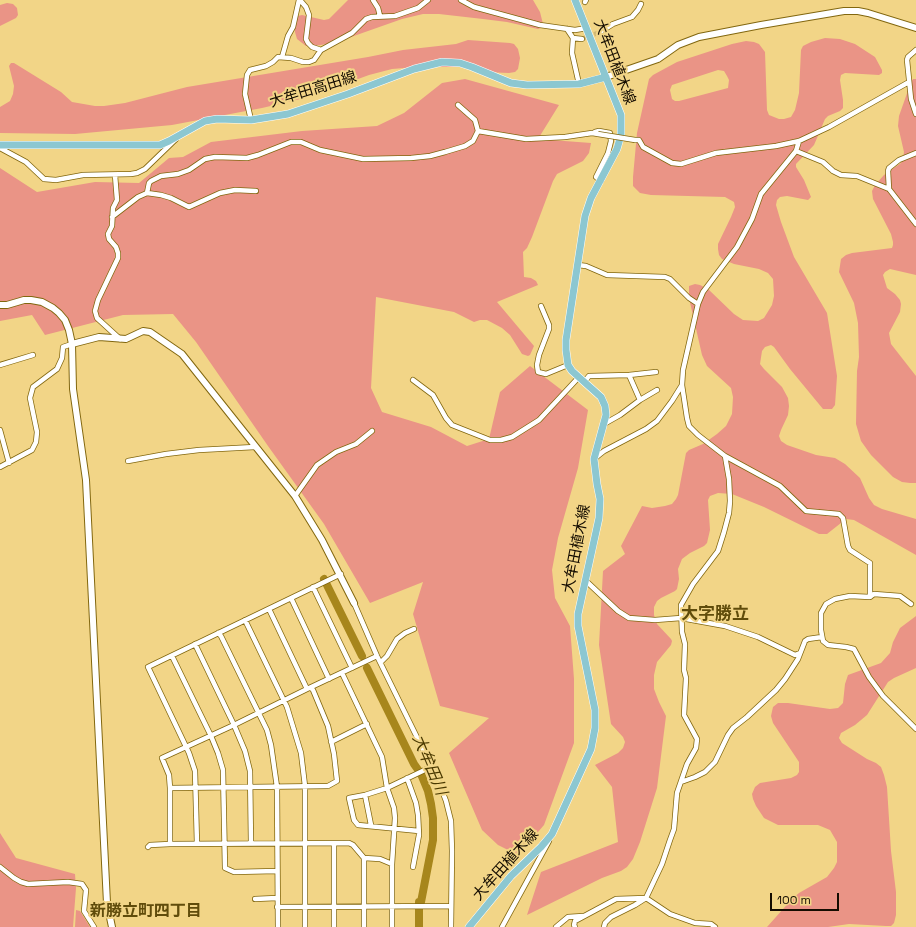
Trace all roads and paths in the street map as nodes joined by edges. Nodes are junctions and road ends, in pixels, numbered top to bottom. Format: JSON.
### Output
{"nodes":[{"id":1,"x":299,"y":0,"type":"edge"},
{"id":2,"x":373,"y":0,"type":"edge"},
{"id":3,"x":428,"y":0,"type":"edge"},
{"id":4,"x":461,"y":0,"type":"edge"},
{"id":5,"x":575,"y":0,"type":"edge"},
{"id":6,"x":641,"y":4,"type":"dead end"},
{"id":7,"x":380,"y":16,"type":"junction"},
{"id":8,"x":587,"y":28,"type":"junction"},
{"id":9,"x":916,"y":28,"type":"edge"},
{"id":10,"x":567,"y":30,"type":"junction"},
{"id":11,"x":600,"y":32,"type":"tunnel mouth"},
{"id":12,"x":573,"y":38,"type":"junction"},
{"id":13,"x":582,"y":39,"type":"tunnel mouth"},
{"id":14,"x":322,"y":50,"type":"junction"},
{"id":15,"x":916,"y":50,"type":"edge"},
{"id":16,"x":282,"y":57,"type":"junction"},
{"id":17,"x":606,"y":77,"type":"junction"},
{"id":18,"x":909,"y":82,"type":"junction"},
{"id":19,"x":579,"y":84,"type":"junction"},
{"id":20,"x":458,"y":105,"type":"dead end"},
{"id":21,"x":916,"y":114,"type":"edge"},
{"id":22,"x":251,"y":120,"type":"junction"},
{"id":23,"x":478,"y":132,"type":"junction"},
{"id":24,"x":592,"y":133,"type":"junction"},
{"id":25,"x":180,"y":135,"type":"junction"},
{"id":26,"x":799,"y":141,"type":"junction"},
{"id":27,"x":0,"y":145,"type":"edge"},
{"id":28,"x":0,"y":148,"type":"edge"},
{"id":29,"x":796,"y":151,"type":"junction"},
{"id":30,"x":916,"y":153,"type":"edge"},
{"id":31,"x":115,"y":175,"type":"junction"},
{"id":32,"x":601,"y":181,"type":"junction"},
{"id":33,"x":889,"y":189,"type":"junction"},
{"id":34,"x":256,"y":191,"type":"dead end"},
{"id":35,"x":147,"y":193,"type":"junction"},
{"id":36,"x":112,"y":217,"type":"junction"},
{"id":37,"x":916,"y":224,"type":"edge"},
{"id":38,"x":578,"y":265,"type":"junction"},
{"id":39,"x":698,"y":304,"type":"junction"},
{"id":40,"x":0,"y":305,"type":"edge"},
{"id":41,"x":541,"y":306,"type":"dead end"},
{"id":42,"x":121,"y":339,"type":"junction"},
{"id":43,"x":72,"y":344,"type":"junction"},
{"id":44,"x":33,"y":355,"type":"dead end"},
{"id":45,"x":568,"y":365,"type":"junction"},
{"id":46,"x":0,"y":366,"type":"edge"},
{"id":47,"x":656,"y":372,"type":"dead end"},
{"id":48,"x":629,"y":375,"type":"junction"},
{"id":49,"x":582,"y":379,"type":"junction"},
{"id":50,"x":413,"y":380,"type":"dead end"},
{"id":51,"x":682,"y":385,"type":"junction"},
{"id":52,"x":657,"y":390,"type":"dead end"},
{"id":53,"x":640,"y":400,"type":"junction"},
{"id":54,"x":604,"y":424,"type":"junction"},
{"id":55,"x":0,"y":430,"type":"edge"},
{"id":56,"x":372,"y":431,"type":"dead end"},
{"id":57,"x":255,"y":447,"type":"junction"},
{"id":58,"x":725,"y":456,"type":"junction"},
{"id":59,"x":594,"y":459,"type":"junction"},
{"id":60,"x":128,"y":461,"type":"dead end"},
{"id":61,"x":9,"y":463,"type":"junction"},
{"id":62,"x":0,"y":467,"type":"edge"},
{"id":63,"x":295,"y":496,"type":"junction"},
{"id":64,"x":340,"y":574,"type":"junction"},
{"id":65,"x":586,"y":581,"type":"junction"},
{"id":66,"x":313,"y":587,"type":"junction"},
{"id":67,"x":870,"y":597,"type":"junction"},
{"id":68,"x":291,"y":598,"type":"junction"},
{"id":69,"x":354,"y":603,"type":"joint"},
{"id":70,"x":911,"y":604,"type":"dead end"},
{"id":71,"x":269,"y":609,"type":"junction"},
{"id":72,"x":681,"y":618,"type":"junction"},
{"id":73,"x":245,"y":620,"type":"junction"},
{"id":74,"x":414,"y":629,"type":"dead end"},
{"id":75,"x":218,"y":633,"type":"junction"},
{"id":76,"x":822,"y":637,"type":"junction"},
{"id":77,"x":195,"y":644,"type":"junction"},
{"id":78,"x":800,"y":653,"type":"junction"},
{"id":79,"x":172,"y":656,"type":"junction"},
{"id":80,"x":377,"y":656,"type":"junction"},
{"id":81,"x":381,"y":662,"type":"junction"},
{"id":82,"x":352,"y":668,"type":"junction"},
{"id":83,"x":342,"y":673,"type":"junction"},
{"id":84,"x":329,"y":679,"type":"junction"},
{"id":85,"x":309,"y":688,"type":"junction"},
{"id":86,"x":284,"y":700,"type":"junction"},
{"id":87,"x":258,"y":713,"type":"junction"},
{"id":88,"x":367,"y":724,"type":"junction"},
{"id":89,"x":234,"y":725,"type":"junction"},
{"id":90,"x":916,"y":729,"type":"edge"},
{"id":91,"x":211,"y":736,"type":"junction"},
{"id":92,"x":331,"y":742,"type":"junction"},
{"id":93,"x":186,"y":747,"type":"junction"},
{"id":94,"x":431,"y":767,"type":"junction"},
{"id":95,"x":407,"y":778,"type":"junction"},
{"id":96,"x":681,"y":782,"type":"junction"},
{"id":97,"x":305,"y":786,"type":"junction"},
{"id":98,"x":196,"y":787,"type":"junction"},
{"id":99,"x":224,"y":787,"type":"junction"},
{"id":100,"x":250,"y":787,"type":"junction"},
{"id":101,"x":277,"y":787,"type":"junction"},
{"id":102,"x":170,"y":788,"type":"junction"},
{"id":103,"x":387,"y":788,"type":"junction"},
{"id":104,"x":364,"y":795,"type":"junction"},
{"id":105,"x":557,"y":819,"type":"junction"},
{"id":106,"x":370,"y":826,"type":"junction"},
{"id":107,"x":394,"y":829,"type":"junction"},
{"id":108,"x":419,"y":831,"type":"junction"},
{"id":109,"x":170,"y":844,"type":"junction"},
{"id":110,"x":197,"y":844,"type":"junction"},
{"id":111,"x":250,"y":844,"type":"junction"},
{"id":112,"x":277,"y":844,"type":"junction"},
{"id":113,"x":304,"y":844,"type":"junction"},
{"id":114,"x":334,"y":844,"type":"junction"},
{"id":115,"x":224,"y":845,"type":"junction"},
{"id":116,"x":148,"y":846,"type":"dead end"},
{"id":117,"x":364,"y":858,"type":"junction"},
{"id":118,"x":392,"y":864,"type":"junction"},
{"id":119,"x":0,"y":867,"type":"edge"},
{"id":120,"x":413,"y":867,"type":"dead end"},
{"id":121,"x":277,"y":871,"type":"junction"},
{"id":122,"x":277,"y":898,"type":"junction"},
{"id":123,"x":646,"y":898,"type":"junction"},
{"id":124,"x":255,"y":899,"type":"dead end"},
{"id":125,"x":334,"y":906,"type":"junction"},
{"id":126,"x":364,"y":906,"type":"junction"},
{"id":127,"x":392,"y":906,"type":"junction"},
{"id":128,"x":451,"y":906,"type":"junction"},
{"id":129,"x":277,"y":907,"type":"junction"},
{"id":130,"x":305,"y":907,"type":"junction"},
{"id":131,"x":584,"y":916,"type":"junction"},
{"id":132,"x":695,"y":925,"type":"edge"},
{"id":133,"x":94,"y":927,"type":"edge"},
{"id":134,"x":112,"y":927,"type":"edge"},
{"id":135,"x":278,"y":927,"type":"edge"},
{"id":136,"x":305,"y":927,"type":"edge"},
{"id":137,"x":334,"y":927,"type":"edge"},
{"id":138,"x":364,"y":927,"type":"edge"},
{"id":139,"x":392,"y":927,"type":"edge"},
{"id":140,"x":451,"y":927,"type":"edge"},
{"id":141,"x":469,"y":927,"type":"edge"},
{"id":142,"x":502,"y":927,"type":"edge"},
{"id":143,"x":556,"y":927,"type":"edge"},
{"id":144,"x":575,"y":927,"type":"edge"},
{"id":145,"x":604,"y":927,"type":"edge"},
{"id":146,"x":715,"y":927,"type":"edge"}],
"edges":[{"from":1,"to":14,"type":"street"},
{"from":1,"to":16,"type":"street"},
{"from":2,"to":7,"type":"street"},
{"from":3,"to":7,"type":"street"},
{"from":4,"to":10,"type":"street"},
{"from":5,"to":8,"type":"main road","name":"大牟田植木線"},
{"from":6,"to":11,"type":"street"},
{"from":7,"to":14,"type":"street"},
{"from":8,"to":10,"type":"street"},
{"from":8,"to":17,"type":"main road","name":"大牟田植木線"},
{"from":9,"to":17,"type":"street"},
{"from":10,"to":12,"type":"street"},
{"from":12,"to":13,"type":"street"},
{"from":12,"to":19,"type":"street"},
{"from":14,"to":16,"type":"street"},
{"from":15,"to":18,"type":"street"},
{"from":16,"to":22,"type":"street"},
{"from":17,"to":19,"type":"main road","name":"大牟田高田線"},
{"from":17,"to":32,"type":"main road","name":"大牟田植木線"},
{"from":18,"to":21,"type":"street"},
{"from":18,"to":26,"type":"street"},
{"from":19,"to":22,"type":"main road","name":"大牟田高田線"},
{"from":20,"to":23,"type":"street"},
{"from":22,"to":25,"type":"main road","name":"大牟田高田線"},
{"from":23,"to":24,"type":"street"},
{"from":23,"to":35,"type":"street"},
{"from":24,"to":26,"type":"street","bridge":true},
{"from":24,"to":32,"type":"street"},
{"from":25,"to":27,"type":"main road","name":"大牟田高田線"},
{"from":25,"to":31,"type":"street"},
{"from":26,"to":29,"type":"street"},
{"from":28,"to":31,"type":"street"},
{"from":29,"to":33,"type":"street"},
{"from":29,"to":39,"type":"street"},
{"from":30,"to":33,"type":"street"},
{"from":31,"to":36,"type":"street"},
{"from":32,"to":38,"type":"main road","name":"大牟田植木線"},
{"from":33,"to":37,"type":"street"},
{"from":34,"to":35,"type":"street"},
{"from":35,"to":36,"type":"street"},
{"from":36,"to":42,"type":"street"},
{"from":38,"to":39,"type":"street"},
{"from":38,"to":45,"type":"main road","name":"大牟田植木線"},
{"from":39,"to":51,"type":"street"},
{"from":40,"to":43,"type":"street"},
{"from":41,"to":45,"type":"street"},
{"from":42,"to":43,"type":"street"},
{"from":42,"to":57,"type":"street"},
{"from":43,"to":61,"type":"street"},
{"from":43,"to":134,"type":"street"},
{"from":44,"to":46,"type":"street"},
{"from":45,"to":49,"type":"main road","name":"大牟田植木線"},
{"from":47,"to":48,"type":"street"},
{"from":48,"to":49,"type":"street"},
{"from":48,"to":53,"type":"street"},
{"from":49,"to":50,"type":"street"},
{"from":49,"to":54,"type":"main road","name":"大牟田植木線"},
{"from":51,"to":58,"type":"street"},
{"from":51,"to":59,"type":"street"},
{"from":52,"to":53,"type":"street"},
{"from":53,"to":54,"type":"street"},
{"from":54,"to":59,"type":"main road","name":"大牟田植木線"},
{"from":55,"to":61,"type":"street"},
{"from":56,"to":63,"type":"street"},
{"from":57,"to":60,"type":"street"},
{"from":57,"to":63,"type":"street"},
{"from":58,"to":67,"type":"street"},
{"from":58,"to":72,"type":"street"},
{"from":59,"to":65,"type":"main road","name":"大牟田植木線"},
{"from":61,"to":62,"type":"street"},
{"from":63,"to":64,"type":"street"},
{"from":64,"to":66,"type":"street"},
{"from":64,"to":69,"type":"street"},
{"from":65,"to":72,"type":"street"},
{"from":65,"to":105,"type":"main road","name":"大牟田植木線"},
{"from":66,"to":68,"type":"street"},
{"from":66,"to":82,"type":"street"},
{"from":67,"to":70,"type":"street"},
{"from":67,"to":76,"type":"street"},
{"from":68,"to":71,"type":"street"},
{"from":68,"to":84,"type":"street"},
{"from":69,"to":80,"type":"street"},
{"from":71,"to":73,"type":"street"},
{"from":71,"to":85,"type":"street"},
{"from":72,"to":78,"type":"street"},
{"from":72,"to":96,"type":"street"},
{"from":73,"to":75,"type":"street"},
{"from":73,"to":86,"type":"street"},
{"from":74,"to":81,"type":"street"},
{"from":75,"to":77,"type":"street"},
{"from":75,"to":87,"type":"street"},
{"from":76,"to":78,"type":"street"},
{"from":76,"to":90,"type":"street"},
{"from":77,"to":79,"type":"street"},
{"from":77,"to":89,"type":"street"},
{"from":78,"to":96,"type":"street"},
{"from":79,"to":91,"type":"street"},
{"from":79,"to":93,"type":"street"},
{"from":80,"to":81,"type":"street"},
{"from":80,"to":82,"type":"street"},
{"from":81,"to":94,"type":"street"},
{"from":82,"to":83,"type":"street"},
{"from":83,"to":84,"type":"street"},
{"from":83,"to":88,"type":"street"},
{"from":84,"to":85,"type":"street"},
{"from":85,"to":86,"type":"street"},
{"from":85,"to":92,"type":"street"},
{"from":86,"to":87,"type":"street"},
{"from":86,"to":97,"type":"street"},
{"from":87,"to":89,"type":"street"},
{"from":87,"to":101,"type":"street"},
{"from":88,"to":92,"type":"street"},
{"from":88,"to":103,"type":"street"},
{"from":89,"to":91,"type":"street"},
{"from":89,"to":100,"type":"street"},
{"from":91,"to":93,"type":"street"},
{"from":91,"to":99,"type":"street"},
{"from":92,"to":97,"type":"street"},
{"from":93,"to":98,"type":"street"},
{"from":93,"to":102,"type":"street"},
{"from":94,"to":95,"type":"street"},
{"from":94,"to":128,"type":"street"},
{"from":95,"to":103,"type":"street"},
{"from":95,"to":108,"type":"street"},
{"from":96,"to":123,"type":"street"},
{"from":97,"to":101,"type":"street"},
{"from":97,"to":113,"type":"street"},
{"from":98,"to":99,"type":"street"},
{"from":98,"to":102,"type":"street"},
{"from":98,"to":110,"type":"street"},
{"from":99,"to":100,"type":"street"},
{"from":99,"to":115,"type":"street"},
{"from":100,"to":101,"type":"street"},
{"from":100,"to":111,"type":"street"},
{"from":101,"to":112,"type":"street"},
{"from":102,"to":109,"type":"street"},
{"from":103,"to":104,"type":"street"},
{"from":103,"to":107,"type":"street"},
{"from":104,"to":106,"type":"street"},
{"from":104,"to":106,"type":"street"},
{"from":105,"to":141,"type":"main road","name":"大牟田植木線"},
{"from":105,"to":142,"type":"street"},
{"from":106,"to":107,"type":"street"},
{"from":107,"to":108,"type":"street"},
{"from":107,"to":118,"type":"street"},
{"from":108,"to":120,"type":"street"},
{"from":109,"to":110,"type":"street"},
{"from":109,"to":116,"type":"street"},
{"from":110,"to":115,"type":"street"},
{"from":111,"to":112,"type":"street"},
{"from":111,"to":115,"type":"street"},
{"from":112,"to":113,"type":"street"},
{"from":112,"to":121,"type":"street"},
{"from":113,"to":114,"type":"street"},
{"from":113,"to":130,"type":"street"},
{"from":114,"to":117,"type":"street"},
{"from":114,"to":125,"type":"street"},
{"from":115,"to":121,"type":"street"},
{"from":117,"to":118,"type":"street"},
{"from":117,"to":126,"type":"street"},
{"from":118,"to":127,"type":"street"},
{"from":119,"to":133,"type":"street"},
{"from":121,"to":122,"type":"street"},
{"from":122,"to":124,"type":"street"},
{"from":122,"to":129,"type":"street"},
{"from":123,"to":131,"type":"street"},
{"from":123,"to":132,"type":"street"},
{"from":123,"to":145,"type":"street"},
{"from":125,"to":126,"type":"street"},
{"from":125,"to":130,"type":"street"},
{"from":125,"to":137,"type":"street"},
{"from":126,"to":127,"type":"street"},
{"from":126,"to":138,"type":"street"},
{"from":127,"to":128,"type":"street"},
{"from":127,"to":139,"type":"street"},
{"from":128,"to":140,"type":"street"},
{"from":129,"to":130,"type":"street"},
{"from":129,"to":135,"type":"street"},
{"from":130,"to":136,"type":"street"},
{"from":131,"to":143,"type":"street"},
{"from":131,"to":144,"type":"street"},
{"from":132,"to":146,"type":"street"}]}
